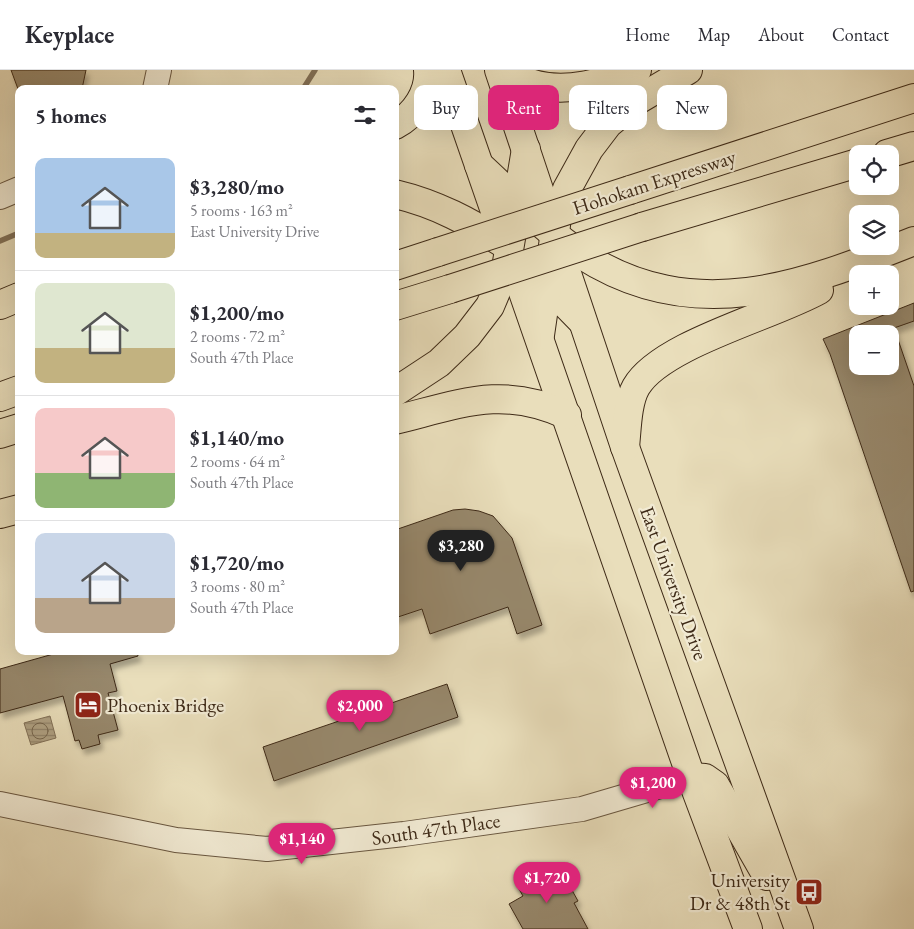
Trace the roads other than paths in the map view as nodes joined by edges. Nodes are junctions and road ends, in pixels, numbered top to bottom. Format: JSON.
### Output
{"nodes":[{"id":1,"x":159,"y":70,"type":"edge"},
{"id":2,"x":428,"y":70,"type":"edge"},
{"id":3,"x":446,"y":70,"type":"edge"},
{"id":4,"x":500,"y":70,"type":"edge"},
{"id":5,"x":637,"y":70,"type":"edge"},
{"id":6,"x":688,"y":70,"type":"edge"},
{"id":7,"x":156,"y":85,"type":"edge"},
{"id":8,"x":914,"y":98,"type":"edge"},
{"id":9,"x":399,"y":122,"type":"edge"},
{"id":10,"x":914,"y":146,"type":"edge"},
{"id":11,"x":526,"y":149,"type":"junction"},
{"id":12,"x":899,"y":151,"type":"edge"},
{"id":13,"x":914,"y":160,"type":"edge"},
{"id":14,"x":480,"y":164,"type":"junction"},
{"id":15,"x":899,"y":164,"type":"edge"},
{"id":16,"x":849,"y":166,"type":"edge"},
{"id":17,"x":849,"y":176,"type":"edge"},
{"id":18,"x":15,"y":191,"type":"edge"},
{"id":19,"x":399,"y":195,"type":"edge"},
{"id":20,"x":0,"y":197,"type":"edge"},
{"id":21,"x":517,"y":200,"type":"junction"},
{"id":22,"x":642,"y":227,"type":"junction"},
{"id":23,"x":554,"y":235,"type":"junction"},
{"id":24,"x":904,"y":245,"type":"edge"},
{"id":25,"x":509,"y":248,"type":"junction"},
{"id":26,"x":399,"y":265,"type":"edge"},
{"id":27,"x":547,"y":284,"type":"junction"},
{"id":28,"x":15,"y":299,"type":"edge"},
{"id":29,"x":0,"y":305,"type":"edge"},
{"id":30,"x":399,"y":305,"type":"edge"},
{"id":31,"x":581,"y":320,"type":"junction"},
{"id":32,"x":540,"y":335,"type":"junction"},
{"id":33,"x":399,"y":389,"type":"edge"},
{"id":34,"x":15,"y":391,"type":"edge"},
{"id":35,"x":0,"y":396,"type":"edge"},
{"id":36,"x":567,"y":415,"type":"junction"},
{"id":37,"x":399,"y":419,"type":"edge"},
{"id":38,"x":15,"y":429,"type":"edge"},
{"id":39,"x":0,"y":434,"type":"edge"},
{"id":40,"x":625,"y":447,"type":"junction"},
{"id":41,"x":15,"y":510,"type":"edge"},
{"id":42,"x":0,"y":514,"type":"edge"},
{"id":43,"x":691,"y":777,"type":"junction"},
{"id":44,"x":0,"y":804,"type":"edge"},
{"id":45,"x":748,"y":929,"type":"edge"},
{"id":46,"x":798,"y":929,"type":"edge"}],
"edges":[{"from":1,"to":7,"type":"street"},
{"from":2,"to":9,"type":"main road"},
{"from":3,"to":14,"type":"main road"},
{"from":4,"to":5,"type":"main road"},
{"from":4,"to":11,"type":"main road","name":"East University Drive"},
{"from":6,"to":23,"type":"main road"},
{"from":8,"to":26,"type":"main road","name":"Hohokam Expressway","bridge":true},
{"from":10,"to":12,"type":"main road"},
{"from":11,"to":21,"type":"main road"},
{"from":11,"to":23,"type":"main road","name":"East University Drive"},
{"from":13,"to":15,"type":"main road"},
{"from":14,"to":21,"type":"main road"},
{"from":14,"to":25,"type":"main road"},
{"from":16,"to":22,"type":"main road","name":"Hohokam Expressway"},
{"from":17,"to":22,"type":"main road"},
{"from":18,"to":20,"type":"street"},
{"from":19,"to":25,"type":"main road"},
{"from":21,"to":23,"type":"main road"},
{"from":21,"to":25,"type":"main road"},
{"from":22,"to":30,"type":"main road","name":"Hohokam Expressway","bridge":true},
{"from":23,"to":24,"type":"main road"},
{"from":23,"to":27,"type":"main road"},
{"from":23,"to":31,"type":"main road","name":"East University Drive"},
{"from":24,"to":40,"type":"main road"},
{"from":25,"to":27,"type":"main road"},
{"from":25,"to":32,"type":"main road"},
{"from":25,"to":33,"type":"main road"},
{"from":27,"to":31,"type":"main road"},
{"from":27,"to":32,"type":"main road"},
{"from":28,"to":29,"type":"main road"},
{"from":31,"to":40,"type":"main road","name":"East University Drive"},
{"from":32,"to":36,"type":"main road"},
{"from":34,"to":35,"type":"main road"},
{"from":36,"to":37,"type":"main road"},
{"from":36,"to":43,"type":"main road"},
{"from":38,"to":39,"type":"main road"},
{"from":40,"to":46,"type":"main road","name":"East University Drive"},
{"from":41,"to":42,"type":"main road"},
{"from":43,"to":44,"type":"street","name":"South 47th Place"},
{"from":43,"to":45,"type":"main road"},
{"from":43,"to":46,"type":"main road"}]}
